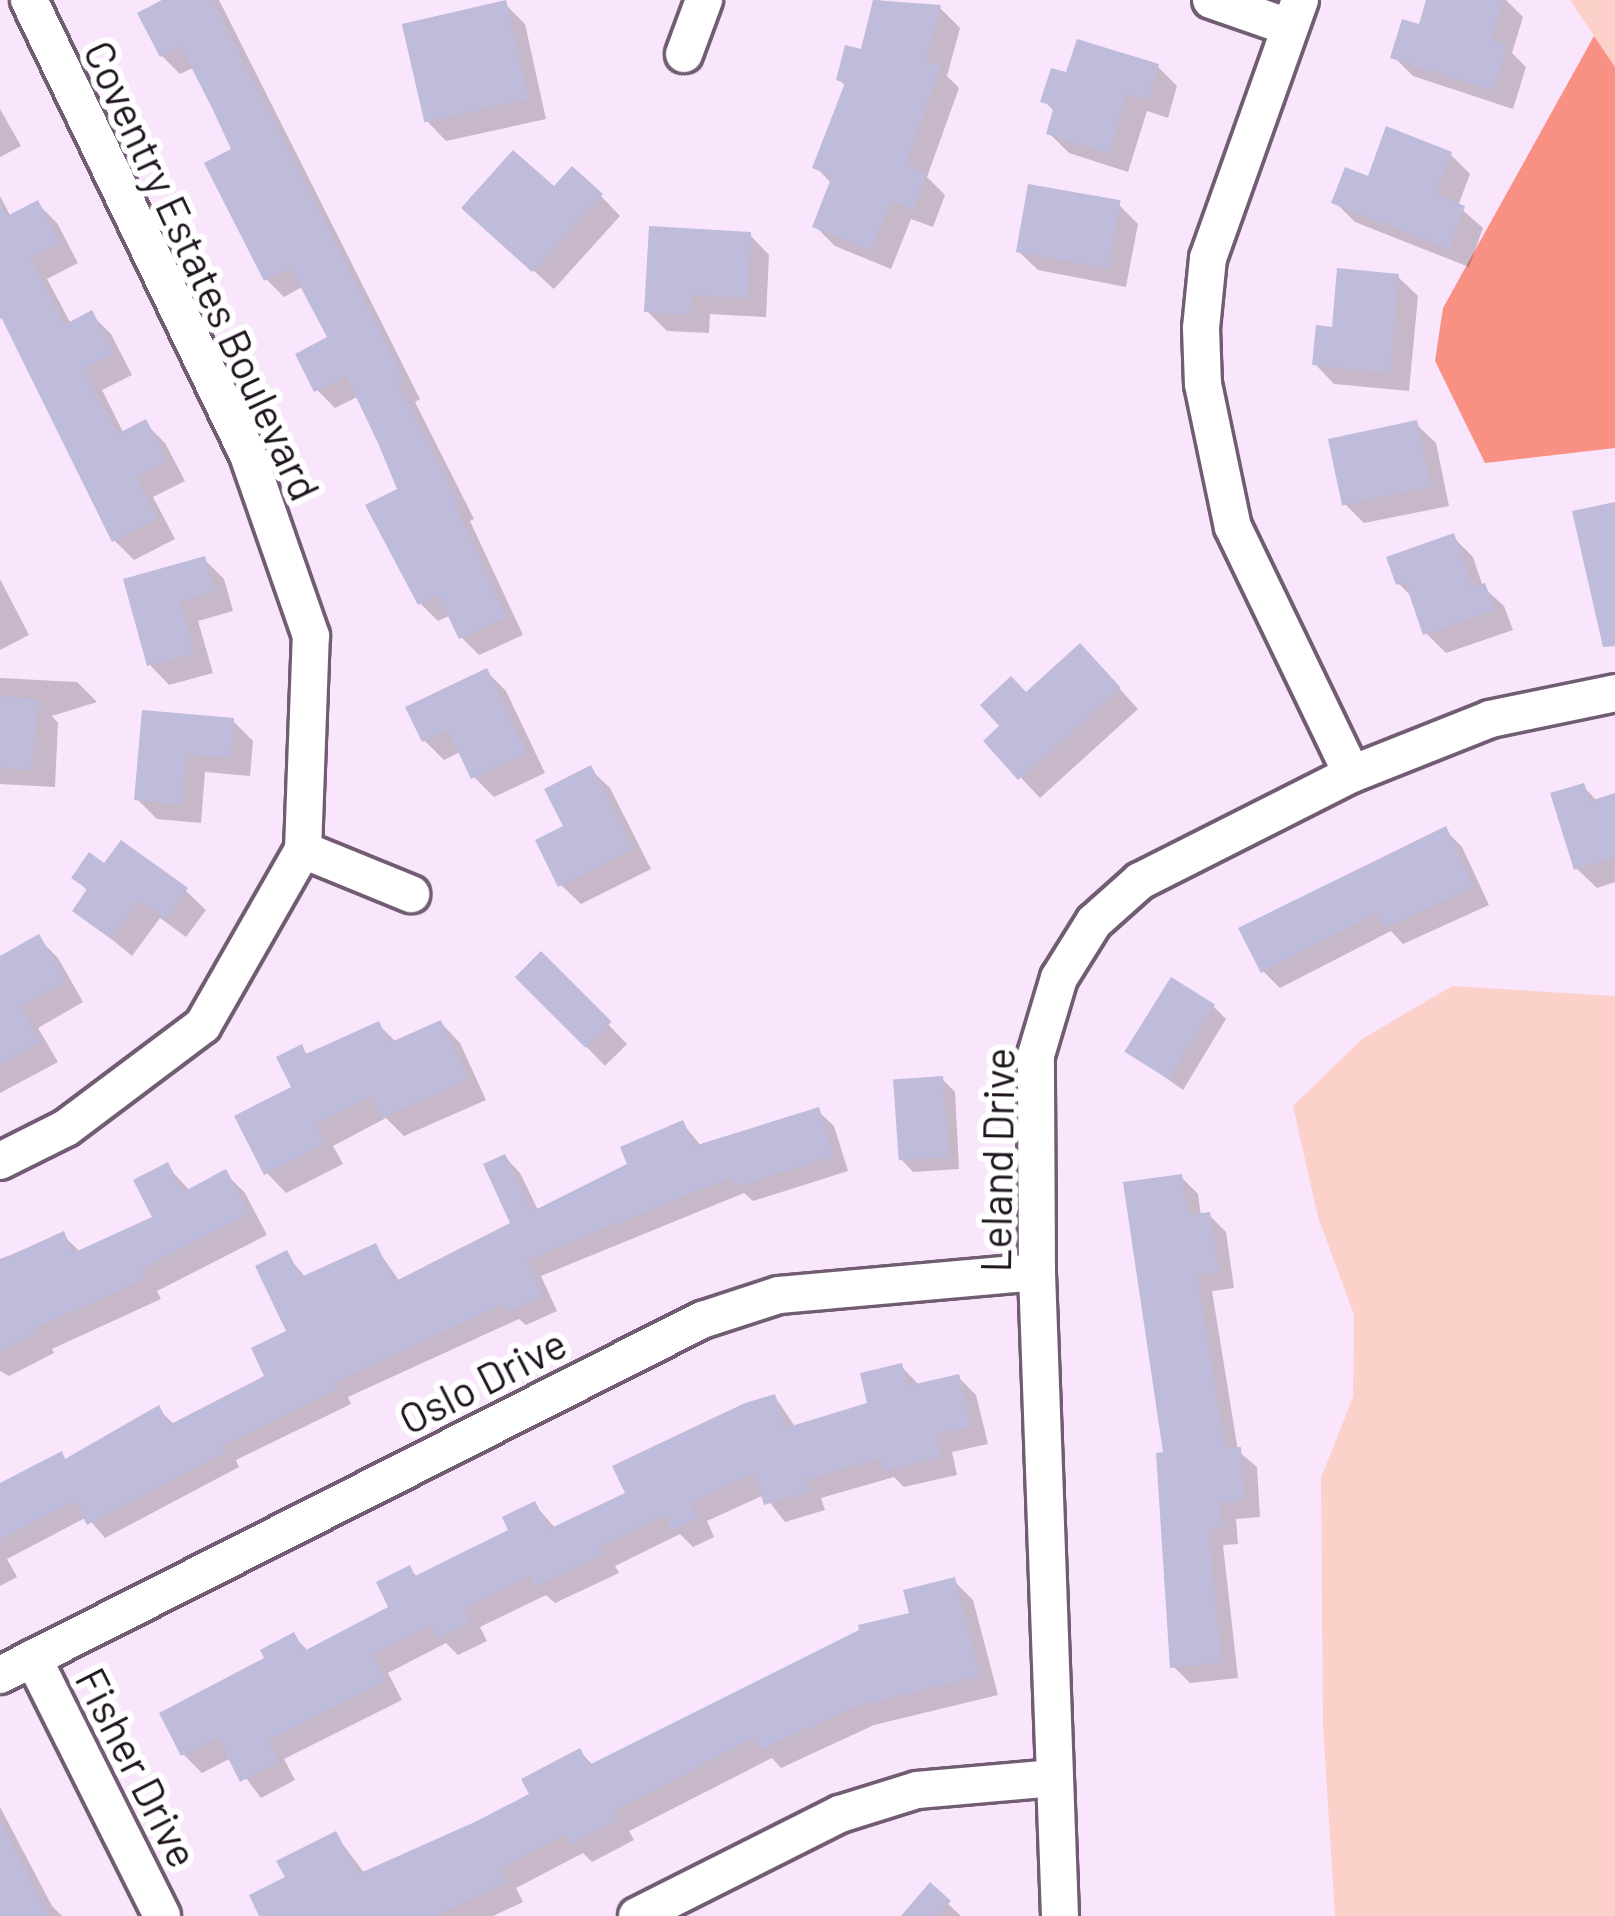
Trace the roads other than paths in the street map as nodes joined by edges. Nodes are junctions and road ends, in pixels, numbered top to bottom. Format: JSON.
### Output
{"nodes":[{"id":1,"x":29,"y":0,"type":"edge"},
{"id":2,"x":704,"y":0,"type":"edge"},
{"id":3,"x":1210,"y":0,"type":"edge"},
{"id":4,"x":1294,"y":14,"type":"edge"},
{"id":5,"x":684,"y":54,"type":"dead end"},
{"id":6,"x":1615,"y":693,"type":"edge"},
{"id":7,"x":1352,"y":774,"type":"junction"},
{"id":8,"x":303,"y":850,"type":"junction"},
{"id":9,"x":412,"y":894,"type":"dead end"},
{"id":10,"x":0,"y":1161,"type":"edge"},
{"id":11,"x":1037,"y":1271,"type":"junction"},
{"id":12,"x":16,"y":1667,"type":"edge"},
{"id":13,"x":1054,"y":1778,"type":"junction"},
{"id":14,"x":162,"y":1916,"type":"edge"},
{"id":15,"x":638,"y":1916,"type":"edge"},
{"id":16,"x":1060,"y":1916,"type":"edge"}],
"edges":[{"from":1,"to":8,"type":"street","name":"Coventry Estates Boulevard"},
{"from":2,"to":5,"type":"street"},
{"from":3,"to":4,"type":"street"},
{"from":4,"to":7,"type":"street"},
{"from":6,"to":7,"type":"street","name":"Leland Drive"},
{"from":7,"to":11,"type":"street","name":"Leland Drive"},
{"from":8,"to":9,"type":"street"},
{"from":8,"to":10,"type":"street","name":"Coventry Estates Boulevard"},
{"from":11,"to":12,"type":"street","name":"Oslo Drive"},
{"from":11,"to":13,"type":"street","name":"Leland Drive"},
{"from":12,"to":14,"type":"street","name":"Fisher Drive"},
{"from":13,"to":15,"type":"street"},
{"from":13,"to":16,"type":"street","name":"Leland Drive"}]}
